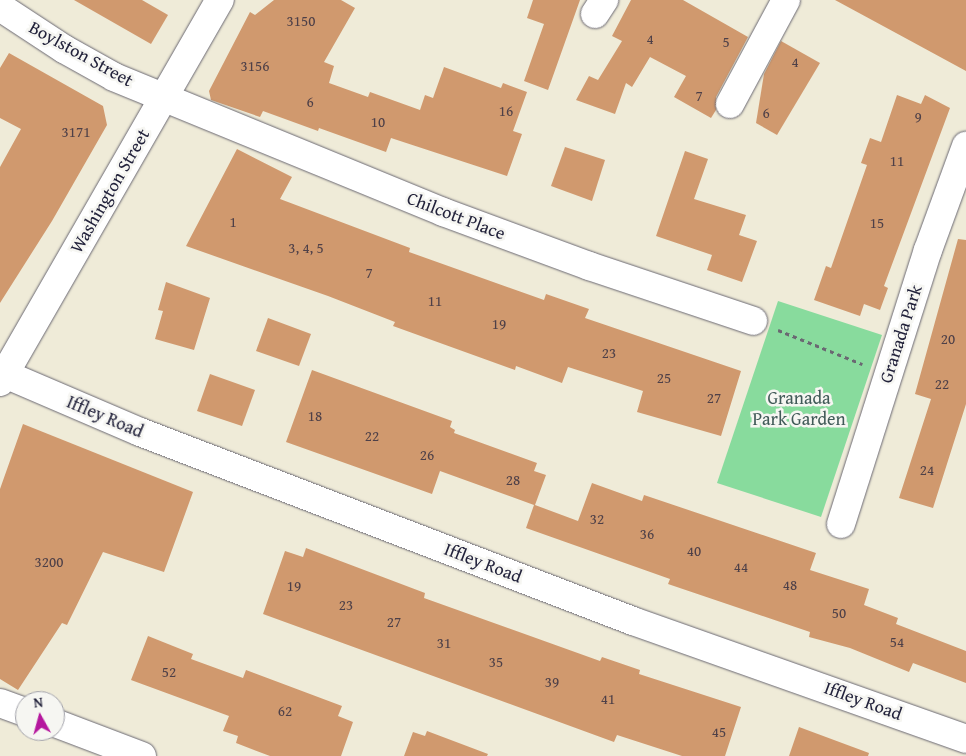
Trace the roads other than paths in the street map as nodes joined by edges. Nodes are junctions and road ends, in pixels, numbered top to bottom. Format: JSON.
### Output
{"nodes":[{"id":1,"x":220,"y":0,"type":"edge"},
{"id":2,"x":786,"y":0,"type":"edge"},
{"id":3,"x":0,"y":7,"type":"edge"},
{"id":4,"x":165,"y":96,"type":"junction"},
{"id":5,"x":730,"y":104,"type":"dead end"},
{"id":6,"x":966,"y":146,"type":"edge"},
{"id":7,"x":762,"y":324,"type":"road end"},
{"id":8,"x":1,"y":376,"type":"edge"},
{"id":9,"x":841,"y":524,"type":"dead end"},
{"id":10,"x":0,"y":703,"type":"edge"},
{"id":11,"x":15,"y":708,"type":"edge"},
{"id":12,"x":65,"y":728,"type":"edge"},
{"id":13,"x":966,"y":739,"type":"edge"},
{"id":14,"x":142,"y":756,"type":"edge"}],
"edges":[{"from":1,"to":4,"type":"street","name":"Washington Street"},
{"from":2,"to":5,"type":"street"},
{"from":3,"to":4,"type":"street","name":"Boylston Street"},
{"from":4,"to":7,"type":"street","name":"Chilcott Place"},
{"from":4,"to":8,"type":"street","name":"Washington Street"},
{"from":6,"to":9,"type":"street","name":"Granada Park"},
{"from":8,"to":13,"type":"street","name":"Iffley Road"},
{"from":10,"to":11,"type":"street"},
{"from":12,"to":14,"type":"street"}]}
